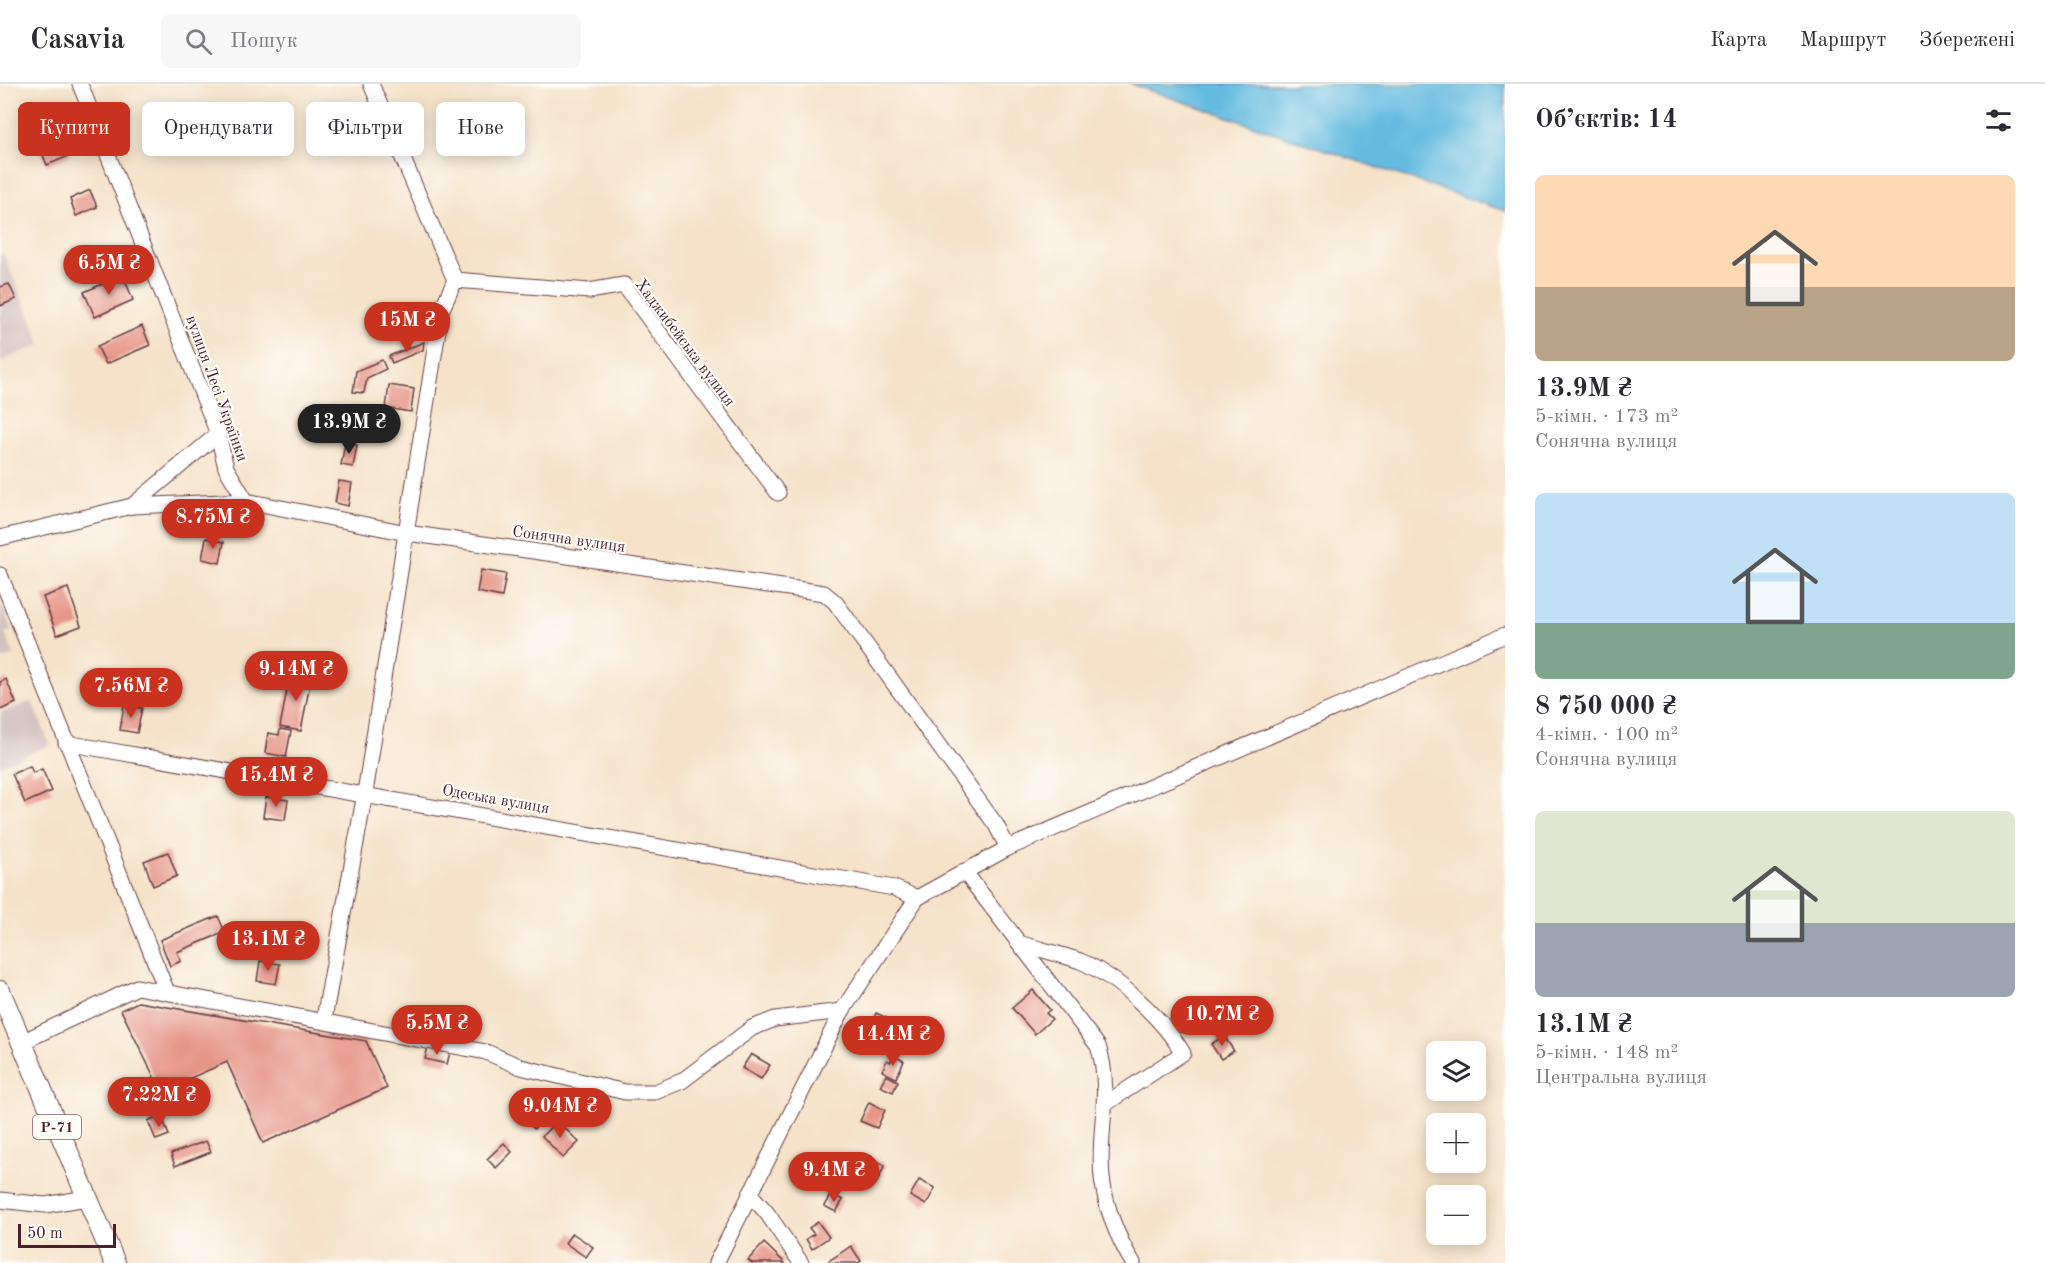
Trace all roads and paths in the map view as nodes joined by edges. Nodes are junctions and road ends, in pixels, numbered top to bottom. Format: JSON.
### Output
{"nodes":[{"id":1,"x":80,"y":84,"type":"edge"},
{"id":2,"x":371,"y":84,"type":"edge"},
{"id":3,"x":455,"y":280,"type":"junction"},
{"id":4,"x":218,"y":434,"type":"junction"},
{"id":5,"x":778,"y":493,"type":"dead end"},
{"id":6,"x":246,"y":501,"type":"junction"},
{"id":7,"x":132,"y":506,"type":"junction"},
{"id":8,"x":407,"y":533,"type":"junction"},
{"id":9,"x":0,"y":538,"type":"edge"},
{"id":10,"x":0,"y":575,"type":"edge"},
{"id":11,"x":1505,"y":635,"type":"edge"},
{"id":12,"x":66,"y":742,"type":"junction"},
{"id":13,"x":365,"y":793,"type":"junction"},
{"id":14,"x":1008,"y":848,"type":"junction"},
{"id":15,"x":964,"y":871,"type":"junction"},
{"id":16,"x":917,"y":898,"type":"junction"},
{"id":17,"x":1022,"y":944,"type":"junction"},
{"id":18,"x":0,"y":991,"type":"edge"},
{"id":19,"x":167,"y":992,"type":"junction"},
{"id":20,"x":842,"y":1011,"type":"junction"},
{"id":21,"x":324,"y":1019,"type":"junction"},
{"id":22,"x":22,"y":1042,"type":"junction"},
{"id":23,"x":1105,"y":1104,"type":"junction"},
{"id":24,"x":750,"y":1194,"type":"junction"},
{"id":25,"x":87,"y":1198,"type":"junction"},
{"id":26,"x":0,"y":1200,"type":"edge"},
{"id":27,"x":115,"y":1263,"type":"edge"},
{"id":28,"x":716,"y":1263,"type":"edge"},
{"id":29,"x":801,"y":1263,"type":"edge"},
{"id":30,"x":1133,"y":1263,"type":"edge"}],
"edges":[{"from":1,"to":4,"type":"street","name":"вулиця Лесі Українки"},
{"from":2,"to":3,"type":"street"},
{"from":3,"to":5,"type":"street","name":"Хаджибейська вулиця"},
{"from":3,"to":8,"type":"street"},
{"from":4,"to":6,"type":"street","name":"вулиця Лесі Українки"},
{"from":4,"to":7,"type":"street"},
{"from":6,"to":7,"type":"street","name":"Сонячна вулиця"},
{"from":6,"to":8,"type":"street","name":"Сонячна вулиця"},
{"from":7,"to":9,"type":"street","name":"Сонячна вулиця"},
{"from":8,"to":13,"type":"street"},
{"from":8,"to":14,"type":"street","name":"Сонячна вулиця"},
{"from":10,"to":12,"type":"street"},
{"from":11,"to":14,"type":"street"},
{"from":12,"to":13,"type":"street","name":"Одеська вулиця"},
{"from":12,"to":19,"type":"street"},
{"from":13,"to":16,"type":"street","name":"Одеська вулиця"},
{"from":13,"to":21,"type":"street"},
{"from":14,"to":15,"type":"street"},
{"from":15,"to":16,"type":"street"},
{"from":15,"to":17,"type":"street"},
{"from":16,"to":20,"type":"street"},
{"from":17,"to":23,"type":"street"},
{"from":17,"to":23,"type":"street"},
{"from":18,"to":22,"type":"main road","number":"Р-71"},
{"from":19,"to":21,"type":"street"},
{"from":19,"to":22,"type":"street"},
{"from":20,"to":21,"type":"street"},
{"from":20,"to":24,"type":"street"},
{"from":22,"to":25,"type":"main road","number":"Р-71"},
{"from":23,"to":30,"type":"street"},
{"from":24,"to":28,"type":"street"},
{"from":24,"to":29,"type":"street"},
{"from":25,"to":26,"type":"street"},
{"from":25,"to":27,"type":"main road","number":"Р-71"}]}
